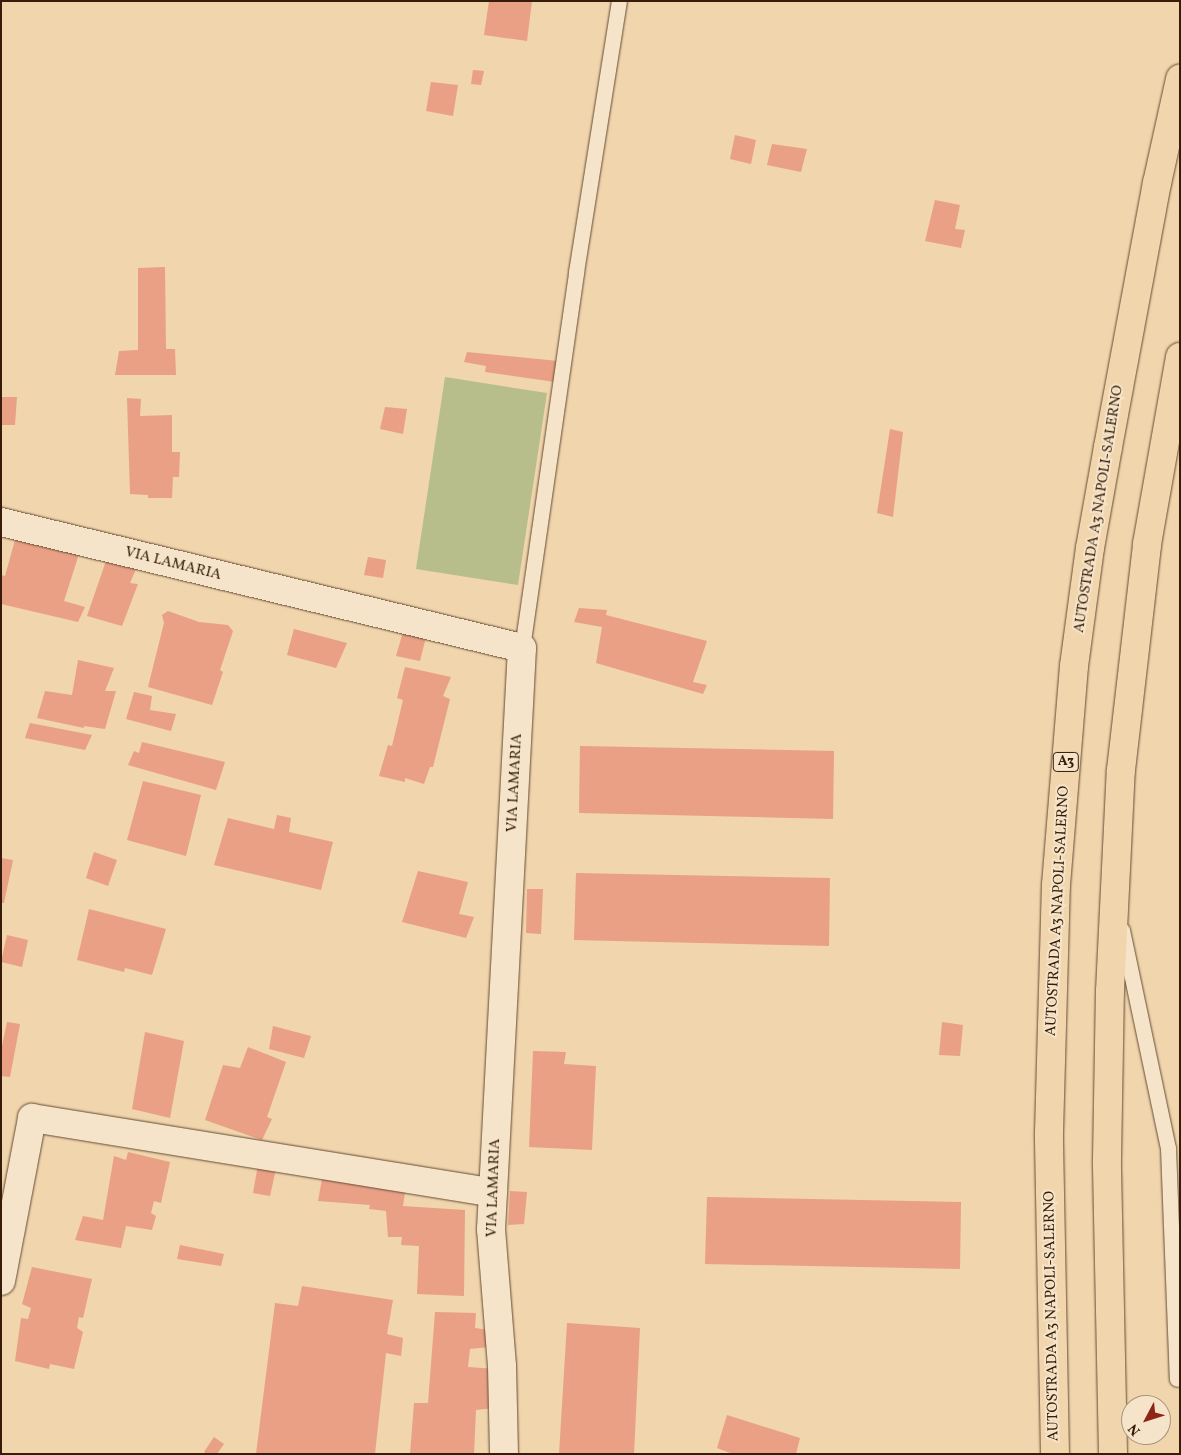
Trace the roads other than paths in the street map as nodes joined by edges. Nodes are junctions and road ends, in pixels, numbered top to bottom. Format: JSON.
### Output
{"nodes":[{"id":1,"x":619,"y":1,"type":"edge"},
{"id":2,"x":1180,"y":79,"type":"edge"},
{"id":3,"x":1180,"y":358,"type":"edge"},
{"id":4,"x":1,"y":522,"type":"edge"},
{"id":5,"x":522,"y":648,"type":"junction"},
{"id":6,"x":1114,"y":891,"type":"junction"},
{"id":7,"x":493,"y":1193,"type":"junction"},
{"id":8,"x":1,"y":1281,"type":"edge"},
{"id":9,"x":1177,"y":1379,"type":"dead end"},
{"id":10,"x":504,"y":1454,"type":"edge"},
{"id":11,"x":1055,"y":1454,"type":"edge"},
{"id":12,"x":1113,"y":1454,"type":"edge"}],
"edges":[{"from":1,"to":5,"type":"lane"},
{"from":2,"to":11,"type":"highway","name":"AUTOSTRADA A3 NAPOLI-SALERNO","number":"A3"},
{"from":3,"to":6,"type":"highway"},
{"from":4,"to":5,"type":"street","name":"VIA LAMARIA"},
{"from":5,"to":7,"type":"street","name":"VIA LAMARIA"},
{"from":6,"to":9,"type":"lane"},
{"from":6,"to":12,"type":"highway"},
{"from":7,"to":8,"type":"street"},
{"from":7,"to":10,"type":"street","name":"VIA LAMARIA"}]}
